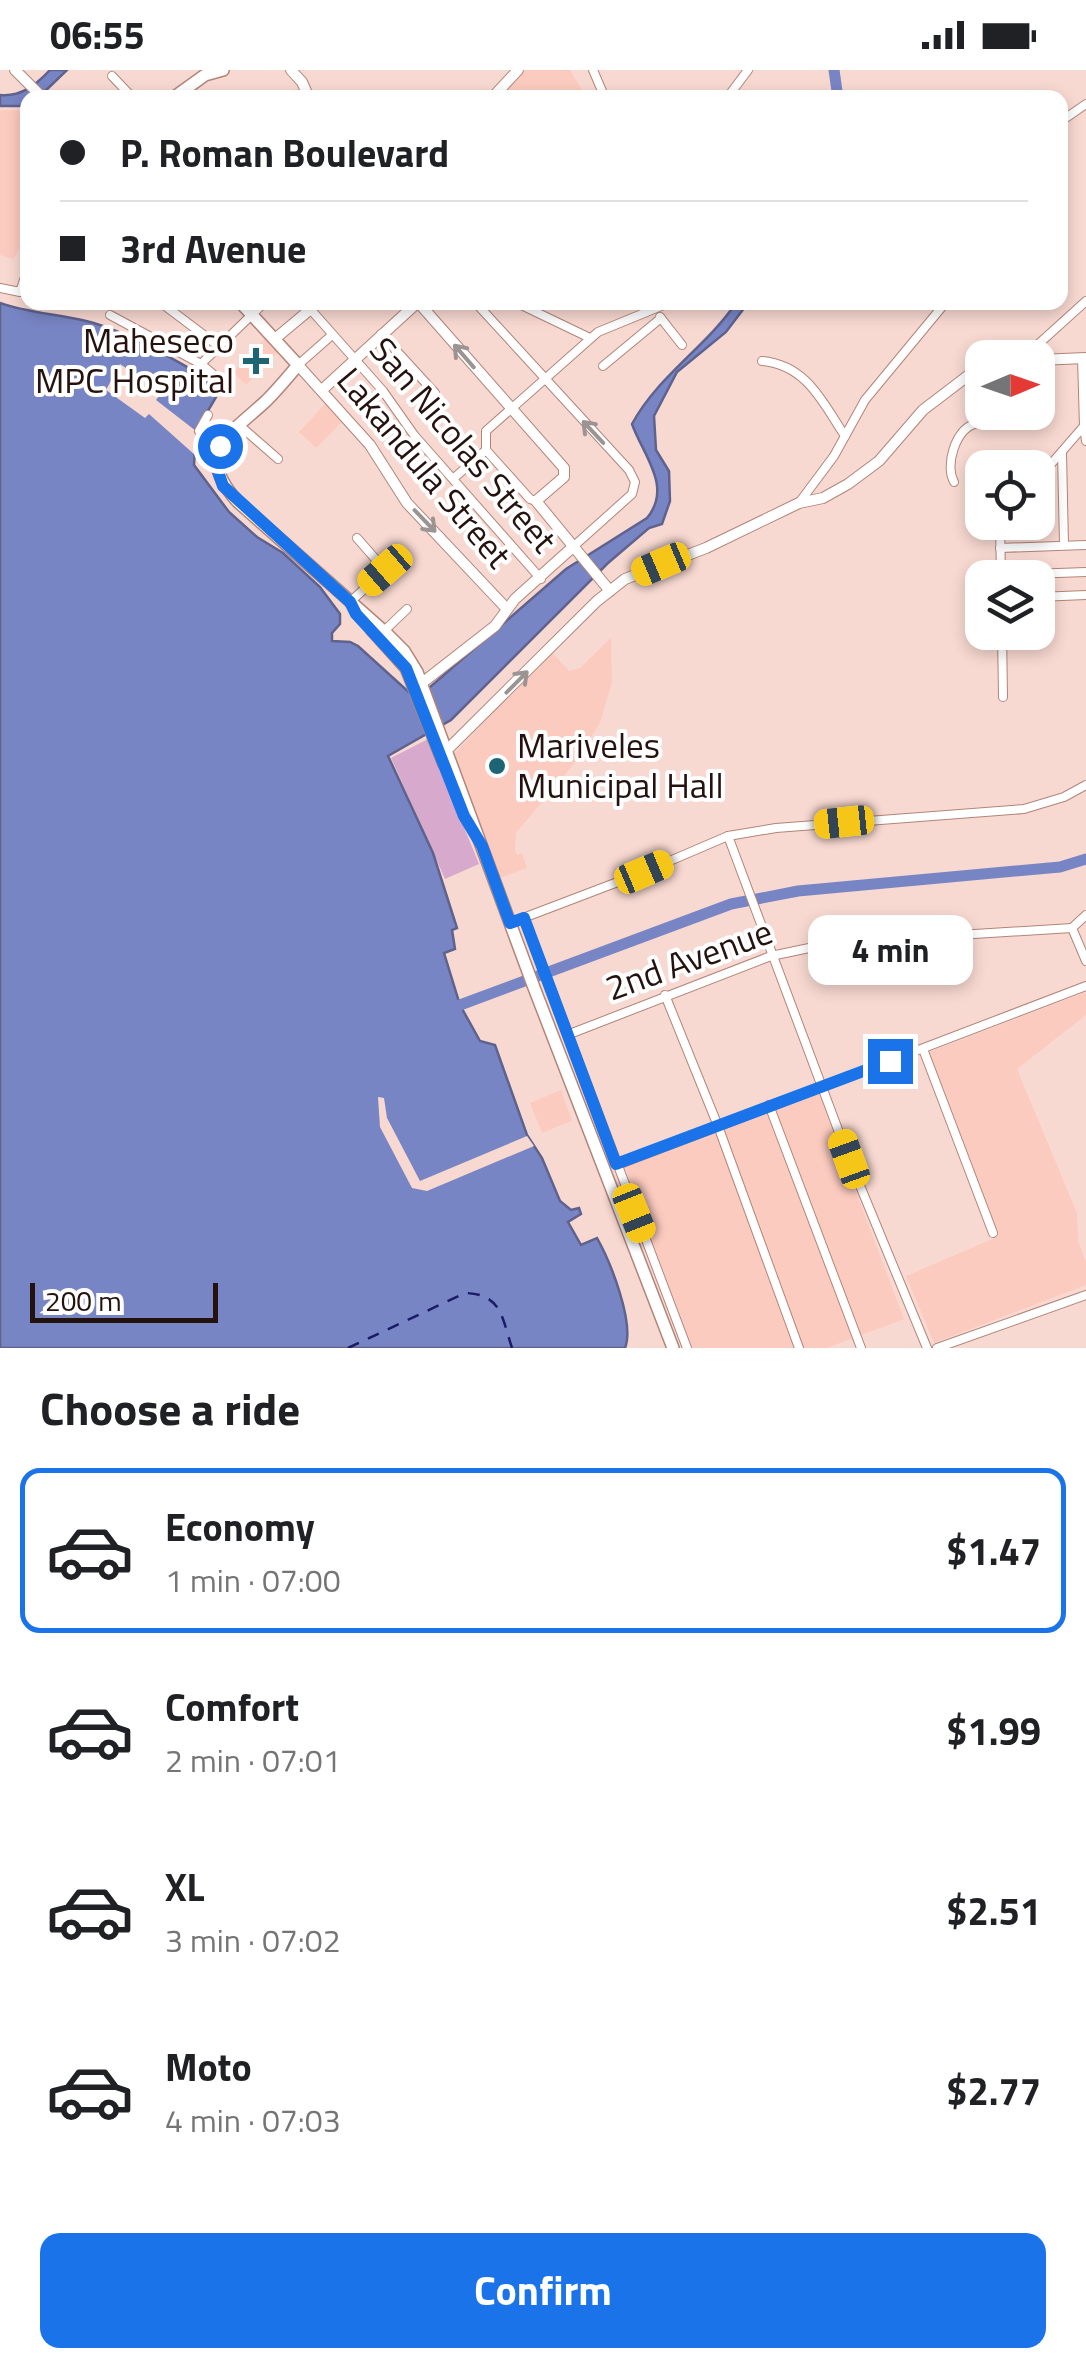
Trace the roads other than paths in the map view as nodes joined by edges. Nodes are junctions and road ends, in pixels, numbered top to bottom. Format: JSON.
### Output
{"nodes":[{"id":1,"x":15,"y":70,"type":"edge"},
{"id":2,"x":223,"y":70,"type":"edge"},
{"id":3,"x":291,"y":70,"type":"edge"},
{"id":4,"x":518,"y":70,"type":"edge"},
{"id":5,"x":205,"y":73,"type":"edge"},
{"id":6,"x":112,"y":76,"type":"dead end"},
{"id":7,"x":35,"y":90,"type":"edge"},
{"id":8,"x":126,"y":90,"type":"edge"},
{"id":9,"x":183,"y":90,"type":"edge"},
{"id":10,"x":306,"y":90,"type":"edge"},
{"id":11,"x":499,"y":90,"type":"edge"},
{"id":12,"x":1086,"y":301,"type":"edge"},
{"id":13,"x":170,"y":310,"type":"edge"},
{"id":14,"x":248,"y":310,"type":"edge"},
{"id":15,"x":256,"y":310,"type":"edge"},
{"id":16,"x":306,"y":310,"type":"edge"},
{"id":17,"x":314,"y":310,"type":"edge"},
{"id":18,"x":409,"y":310,"type":"edge"},
{"id":19,"x":425,"y":310,"type":"edge"},
{"id":20,"x":482,"y":310,"type":"edge"},
{"id":21,"x":532,"y":310,"type":"edge"},
{"id":22,"x":652,"y":310,"type":"edge"},
{"id":23,"x":656,"y":310,"type":"edge"},
{"id":24,"x":939,"y":310,"type":"edge"},
{"id":25,"x":252,"y":314,"type":"junction"},
{"id":26,"x":110,"y":315,"type":"dead end"},
{"id":27,"x":661,"y":318,"type":"junction"},
{"id":28,"x":381,"y":334,"type":"junction"},
{"id":29,"x":332,"y":336,"type":"junction"},
{"id":30,"x":276,"y":338,"type":"junction"},
{"id":31,"x":590,"y":338,"type":"junction"},
{"id":32,"x":1043,"y":340,"type":"edge"},
{"id":33,"x":682,"y":345,"type":"dead end"},
{"id":34,"x":217,"y":346,"type":"junction"},
{"id":35,"x":1084,"y":358,"type":"edge"},
{"id":36,"x":354,"y":359,"type":"junction"},
{"id":37,"x":1055,"y":359,"type":"edge"},
{"id":38,"x":762,"y":361,"type":"dead end"},
{"id":39,"x":201,"y":364,"type":"junction"},
{"id":40,"x":298,"y":364,"type":"junction"},
{"id":41,"x":603,"y":366,"type":"dead end"},
{"id":42,"x":213,"y":374,"type":"dead end"},
{"id":43,"x":965,"y":378,"type":"edge"},
{"id":44,"x":544,"y":380,"type":"junction"},
{"id":45,"x":323,"y":388,"type":"junction"},
{"id":46,"x":436,"y":393,"type":"dead end"},
{"id":47,"x":510,"y":408,"type":"junction"},
{"id":48,"x":208,"y":416,"type":"dead end"},
{"id":49,"x":238,"y":424,"type":"junction"},
{"id":50,"x":1084,"y":426,"type":"edge"},
{"id":51,"x":968,"y":430,"type":"edge"},
{"id":52,"x":845,"y":436,"type":"junction"},
{"id":53,"x":1086,"y":441,"type":"edge"},
{"id":54,"x":220,"y":446,"type":"junction"},
{"id":55,"x":486,"y":450,"type":"junction"},
{"id":56,"x":1062,"y":453,"type":"junction"},
{"id":57,"x":278,"y":459,"type":"dead end"},
{"id":58,"x":1055,"y":461,"type":"edge"},
{"id":59,"x":454,"y":478,"type":"junction"},
{"id":60,"x":954,"y":482,"type":"dead end"},
{"id":61,"x":536,"y":501,"type":"junction"},
{"id":62,"x":800,"y":503,"type":"junction"},
{"id":63,"x":357,"y":538,"type":"dead end"},
{"id":64,"x":1000,"y":540,"type":"edge"},
{"id":65,"x":1086,"y":545,"type":"edge"},
{"id":66,"x":574,"y":546,"type":"junction"},
{"id":67,"x":1064,"y":546,"type":"junction"},
{"id":68,"x":1000,"y":548,"type":"junction"},
{"id":69,"x":1000,"y":560,"type":"edge"},
{"id":70,"x":1086,"y":572,"type":"edge"},
{"id":71,"x":1055,"y":573,"type":"edge"},
{"id":72,"x":540,"y":578,"type":"junction"},
{"id":73,"x":610,"y":590,"type":"junction"},
{"id":74,"x":1086,"y":596,"type":"edge"},
{"id":75,"x":1055,"y":597,"type":"edge"},
{"id":76,"x":350,"y":602,"type":"junction"},
{"id":77,"x":506,"y":608,"type":"junction"},
{"id":78,"x":407,"y":609,"type":"dead end"},
{"id":79,"x":384,"y":631,"type":"junction"},
{"id":80,"x":1003,"y":650,"type":"edge"},
{"id":81,"x":421,"y":688,"type":"junction"},
{"id":82,"x":1004,"y":697,"type":"dead end"},
{"id":83,"x":438,"y":736,"type":"junction"},
{"id":84,"x":447,"y":750,"type":"junction"},
{"id":85,"x":1086,"y":785,"type":"edge"},
{"id":86,"x":728,"y":836,"type":"junction"},
{"id":87,"x":482,"y":846,"type":"junction"},
{"id":88,"x":1086,"y":916,"type":"edge"},
{"id":89,"x":524,"y":918,"type":"junction"},
{"id":90,"x":510,"y":923,"type":"junction"},
{"id":91,"x":1072,"y":928,"type":"junction"},
{"id":92,"x":771,"y":956,"type":"junction"},
{"id":93,"x":1086,"y":961,"type":"edge"},
{"id":94,"x":537,"y":977,"type":"junction"},
{"id":95,"x":1086,"y":986,"type":"edge"},
{"id":96,"x":666,"y":995,"type":"junction"},
{"id":97,"x":566,"y":1035,"type":"junction"},
{"id":98,"x":923,"y":1049,"type":"junction"},
{"id":99,"x":823,"y":1086,"type":"junction"},
{"id":100,"x":769,"y":1106,"type":"junction"},
{"id":101,"x":718,"y":1126,"type":"junction"},
{"id":102,"x":616,"y":1164,"type":"junction"},
{"id":103,"x":610,"y":1187,"type":"junction"},
{"id":104,"x":624,"y":1188,"type":"junction"},
{"id":105,"x":993,"y":1233,"type":"dead end"},
{"id":106,"x":658,"y":1270,"type":"junction"},
{"id":107,"x":647,"y":1280,"type":"junction"},
{"id":108,"x":1086,"y":1295,"type":"edge"},
{"id":109,"x":673,"y":1348,"type":"edge"},
{"id":110,"x":687,"y":1348,"type":"edge"},
{"id":111,"x":799,"y":1348,"type":"edge"},
{"id":112,"x":861,"y":1348,"type":"edge"},
{"id":113,"x":927,"y":1348,"type":"edge"},
{"id":114,"x":937,"y":1348,"type":"edge"}],
"edges":[{"from":1,"to":7,"type":"street"},
{"from":2,"to":5,"type":"main road"},
{"from":3,"to":10,"type":"street"},
{"from":4,"to":11,"type":"street"},
{"from":5,"to":9,"type":"main road"},
{"from":6,"to":8,"type":"street"},
{"from":12,"to":32,"type":"street"},
{"from":13,"to":34,"type":"street"},
{"from":14,"to":25,"type":"main road"},
{"from":15,"to":25,"type":"street"},
{"from":16,"to":30,"type":"street"},
{"from":17,"to":29,"type":"street","name":"San Nicolas Street"},
{"from":18,"to":28,"type":"street"},
{"from":47,"to":19,"type":"street","one_way":true},
{"from":20,"to":44,"type":"street"},
{"from":21,"to":31,"type":"street"},
{"from":22,"to":31,"type":"street"},
{"from":23,"to":27,"type":"street"},
{"from":24,"to":52,"type":"street"},
{"from":25,"to":30,"type":"main road"},
{"from":25,"to":34,"type":"street"},
{"from":26,"to":39,"type":"street"},
{"from":27,"to":33,"type":"street"},
{"from":27,"to":41,"type":"street"},
{"from":28,"to":36,"type":"street"},
{"from":28,"to":46,"type":"street"},
{"from":29,"to":36,"type":"street","name":"San Nicolas Street"},
{"from":29,"to":40,"type":"street"},
{"from":30,"to":40,"type":"main road"},
{"from":31,"to":44,"type":"street"},
{"from":34,"to":39,"type":"street"},
{"from":35,"to":37,"type":"street"},
{"from":35,"to":50,"type":"street"},
{"from":36,"to":45,"type":"street"},
{"from":36,"to":59,"type":"street","name":"San Nicolas Street"},
{"from":38,"to":52,"type":"street"},
{"from":39,"to":42,"type":"street"},
{"from":40,"to":45,"type":"street","name":"Lakandula Street"},
{"from":40,"to":49,"type":"main road"},
{"from":43,"to":62,"type":"street"},
{"from":44,"to":47,"type":"street"},
{"from":66,"to":44,"type":"street","one_way":true},
{"from":45,"to":77,"type":"street","name":"Lakandula Street","one_way":true},
{"from":47,"to":55,"type":"street"},
{"from":47,"to":61,"type":"street"},
{"from":48,"to":54,"type":"street"},
{"from":49,"to":54,"type":"main road"},
{"from":49,"to":57,"type":"street"},
{"from":50,"to":53,"type":"street"},
{"from":50,"to":56,"type":"street"},
{"from":51,"to":60,"type":"street"},
{"from":52,"to":62,"type":"street"},
{"from":54,"to":76,"type":"main road"},
{"from":55,"to":59,"type":"street"},
{"from":55,"to":61,"type":"street"},
{"from":56,"to":58,"type":"street"},
{"from":56,"to":67,"type":"street"},
{"from":59,"to":72,"type":"street","name":"San Nicolas Street"},
{"from":61,"to":66,"type":"street"},
{"from":62,"to":73,"type":"street"},
{"from":63,"to":76,"type":"street"},
{"from":64,"to":68,"type":"street"},
{"from":65,"to":67,"type":"street"},
{"from":66,"to":72,"type":"street"},
{"from":66,"to":73,"type":"street"},
{"from":67,"to":68,"type":"street"},
{"from":68,"to":69,"type":"street"},
{"from":70,"to":71,"type":"street"},
{"from":72,"to":77,"type":"street"},
{"from":84,"to":73,"type":"street","one_way":true},
{"from":74,"to":75,"type":"street"},
{"from":76,"to":79,"type":"main road"},
{"from":76,"to":81,"type":"main road"},
{"from":77,"to":81,"type":"street"},
{"from":78,"to":79,"type":"street"},
{"from":79,"to":81,"type":"main road"},
{"from":80,"to":82,"type":"street"},
{"from":81,"to":83,"type":"main road"},
{"from":83,"to":84,"type":"main road"},
{"from":83,"to":87,"type":"main road"},
{"from":84,"to":87,"type":"main road"},
{"from":85,"to":86,"type":"street"},
{"from":86,"to":89,"type":"street"},
{"from":86,"to":92,"type":"street"},
{"from":87,"to":90,"type":"main road"},
{"from":88,"to":91,"type":"street"},
{"from":89,"to":90,"type":"street"},
{"from":89,"to":94,"type":"street"},
{"from":90,"to":94,"type":"main road"},
{"from":91,"to":92,"type":"street","name":"2nd Avenue"},
{"from":91,"to":93,"type":"street"},
{"from":92,"to":96,"type":"street","name":"2nd Avenue"},
{"from":92,"to":99,"type":"street"},
{"from":94,"to":97,"type":"street"},
{"from":94,"to":103,"type":"main road"},
{"from":95,"to":98,"type":"street"},
{"from":96,"to":97,"type":"street","name":"2nd Avenue"},
{"from":96,"to":101,"type":"street"},
{"from":97,"to":102,"type":"street"},
{"from":98,"to":99,"type":"street"},
{"from":98,"to":105,"type":"street"},
{"from":99,"to":100,"type":"street"},
{"from":99,"to":113,"type":"street"},
{"from":100,"to":101,"type":"street"},
{"from":100,"to":112,"type":"street"},
{"from":101,"to":102,"type":"street"},
{"from":101,"to":111,"type":"street"},
{"from":102,"to":104,"type":"street"},
{"from":103,"to":104,"type":"street"},
{"from":103,"to":107,"type":"main road"},
{"from":104,"to":106,"type":"street"},
{"from":106,"to":107,"type":"street"},
{"from":106,"to":110,"type":"street"},
{"from":107,"to":109,"type":"main road"},
{"from":108,"to":114,"type":"street"}]}
